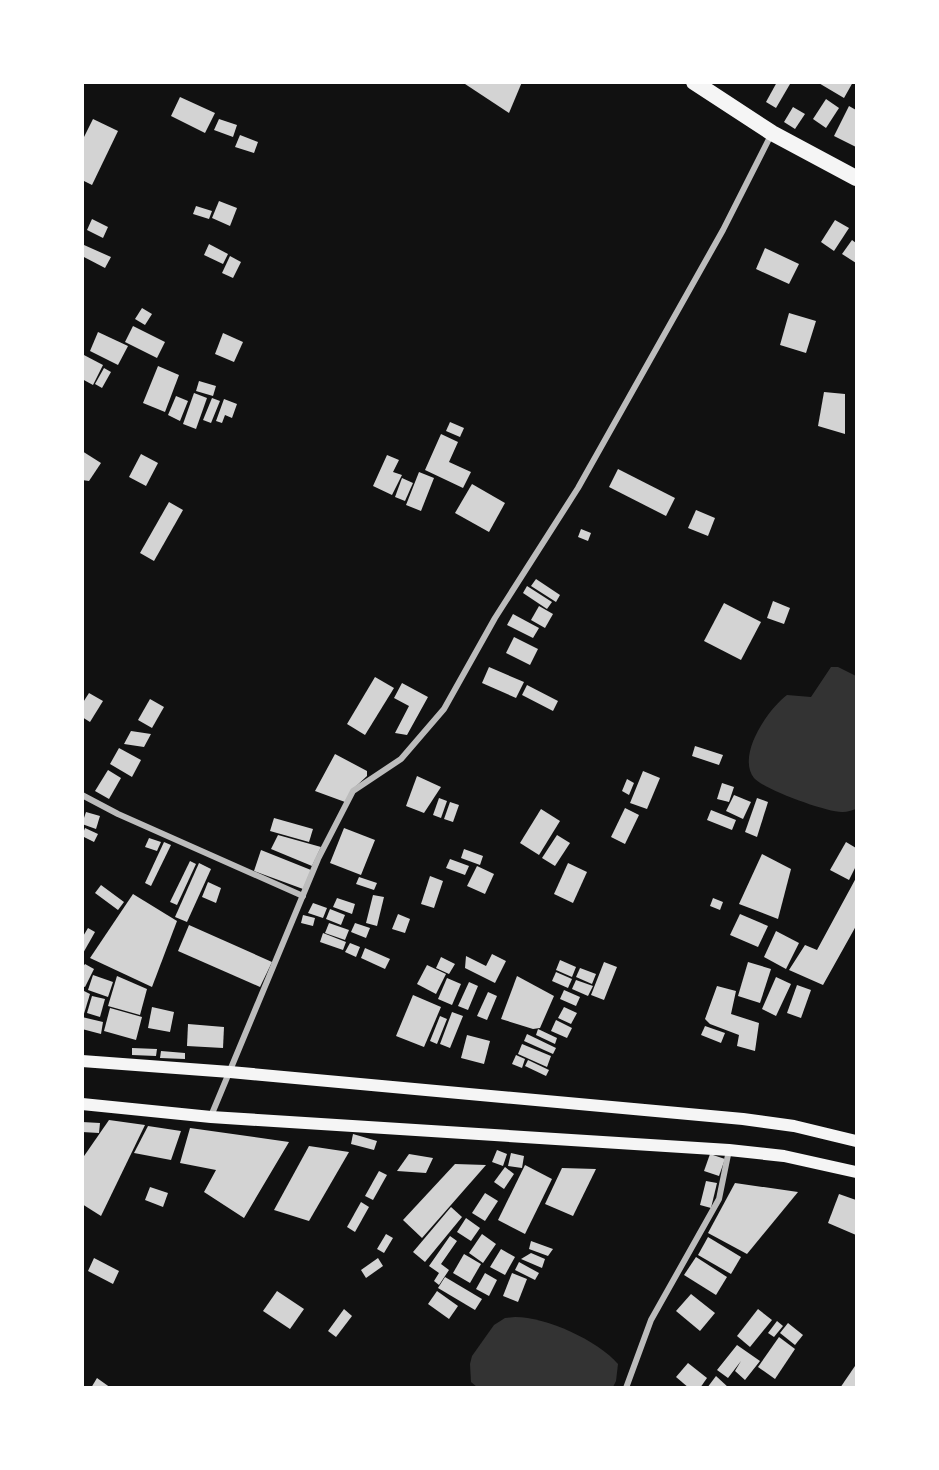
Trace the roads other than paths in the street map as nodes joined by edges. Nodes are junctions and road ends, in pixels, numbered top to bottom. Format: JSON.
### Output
{"nodes":[{"id":1,"x":694,"y":82,"type":"edge"},
{"id":2,"x":772,"y":133,"type":"junction"},
{"id":3,"x":856,"y":178,"type":"edge"},
{"id":4,"x":82,"y":795,"type":"edge"},
{"id":5,"x":303,"y":896,"type":"junction"},
{"id":6,"x":82,"y":1061,"type":"edge"},
{"id":7,"x":230,"y":1072,"type":"junction"},
{"id":8,"x":82,"y":1104,"type":"edge"},
{"id":9,"x":211,"y":1117,"type":"junction"},
{"id":10,"x":856,"y":1141,"type":"edge"},
{"id":11,"x":729,"y":1150,"type":"junction"},
{"id":12,"x":856,"y":1172,"type":"edge"},
{"id":13,"x":627,"y":1388,"type":"edge"}],
"edges":[{"from":1,"to":2,"type":"highway"},
{"from":2,"to":3,"type":"highway"},
{"from":2,"to":5,"type":"street"},
{"from":4,"to":5,"type":"street"},
{"from":5,"to":7,"type":"street"},
{"from":6,"to":7,"type":"main road"},
{"from":7,"to":9,"type":"street"},
{"from":7,"to":10,"type":"main road"},
{"from":8,"to":9,"type":"main road"},
{"from":9,"to":11,"type":"main road"},
{"from":11,"to":12,"type":"main road"},
{"from":11,"to":13,"type":"street"}]}
